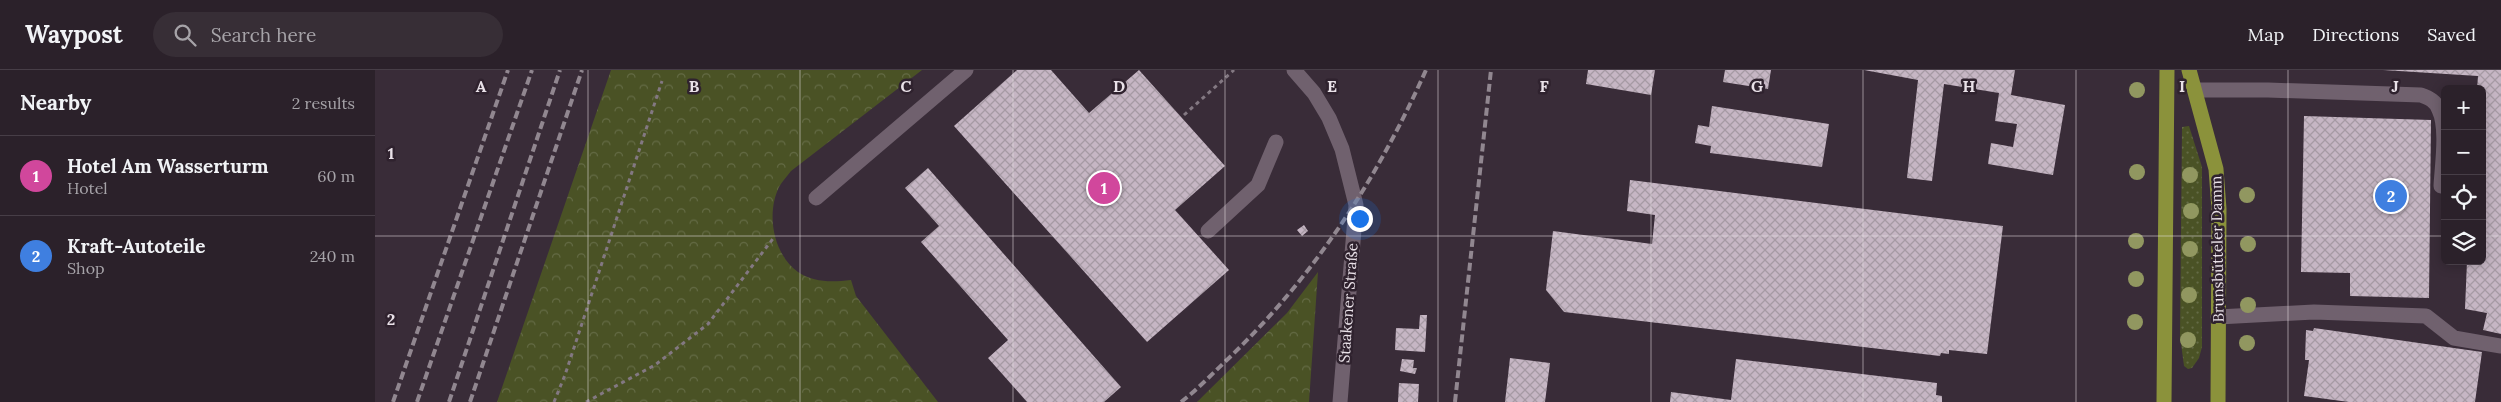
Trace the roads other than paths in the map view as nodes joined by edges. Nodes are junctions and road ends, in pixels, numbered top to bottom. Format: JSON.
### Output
{"nodes":[{"id":1,"x":966,"y":70,"type":"edge"},
{"id":2,"x":1294,"y":70,"type":"edge"},
{"id":3,"x":2167,"y":70,"type":"edge"},
{"id":4,"x":2189,"y":70,"type":"edge"},
{"id":5,"x":2195,"y":90,"type":"junction"},
{"id":6,"x":1276,"y":142,"type":"dead end"},
{"id":7,"x":2441,"y":175,"type":"edge"},
{"id":8,"x":816,"y":198,"type":"dead end"},
{"id":9,"x":1208,"y":231,"type":"dead end"},
{"id":10,"x":2218,"y":317,"type":"junction"},
{"id":11,"x":2501,"y":346,"type":"edge"},
{"id":12,"x":1340,"y":402,"type":"edge"},
{"id":13,"x":2165,"y":402,"type":"edge"},
{"id":14,"x":2218,"y":402,"type":"edge"}],
"edges":[{"from":1,"to":8,"type":"street"},
{"from":2,"to":12,"type":"street","name":"Staakener Straße"},
{"from":3,"to":13,"type":"main road"},
{"from":4,"to":5,"type":"main road","name":"Brunsbütteler Damm"},
{"from":5,"to":7,"type":"street"},
{"from":5,"to":10,"type":"main road","name":"Brunsbütteler Damm"},
{"from":6,"to":9,"type":"street"},
{"from":10,"to":11,"type":"street"},
{"from":10,"to":14,"type":"main road","name":"Brunsbütteler Damm"}]}
